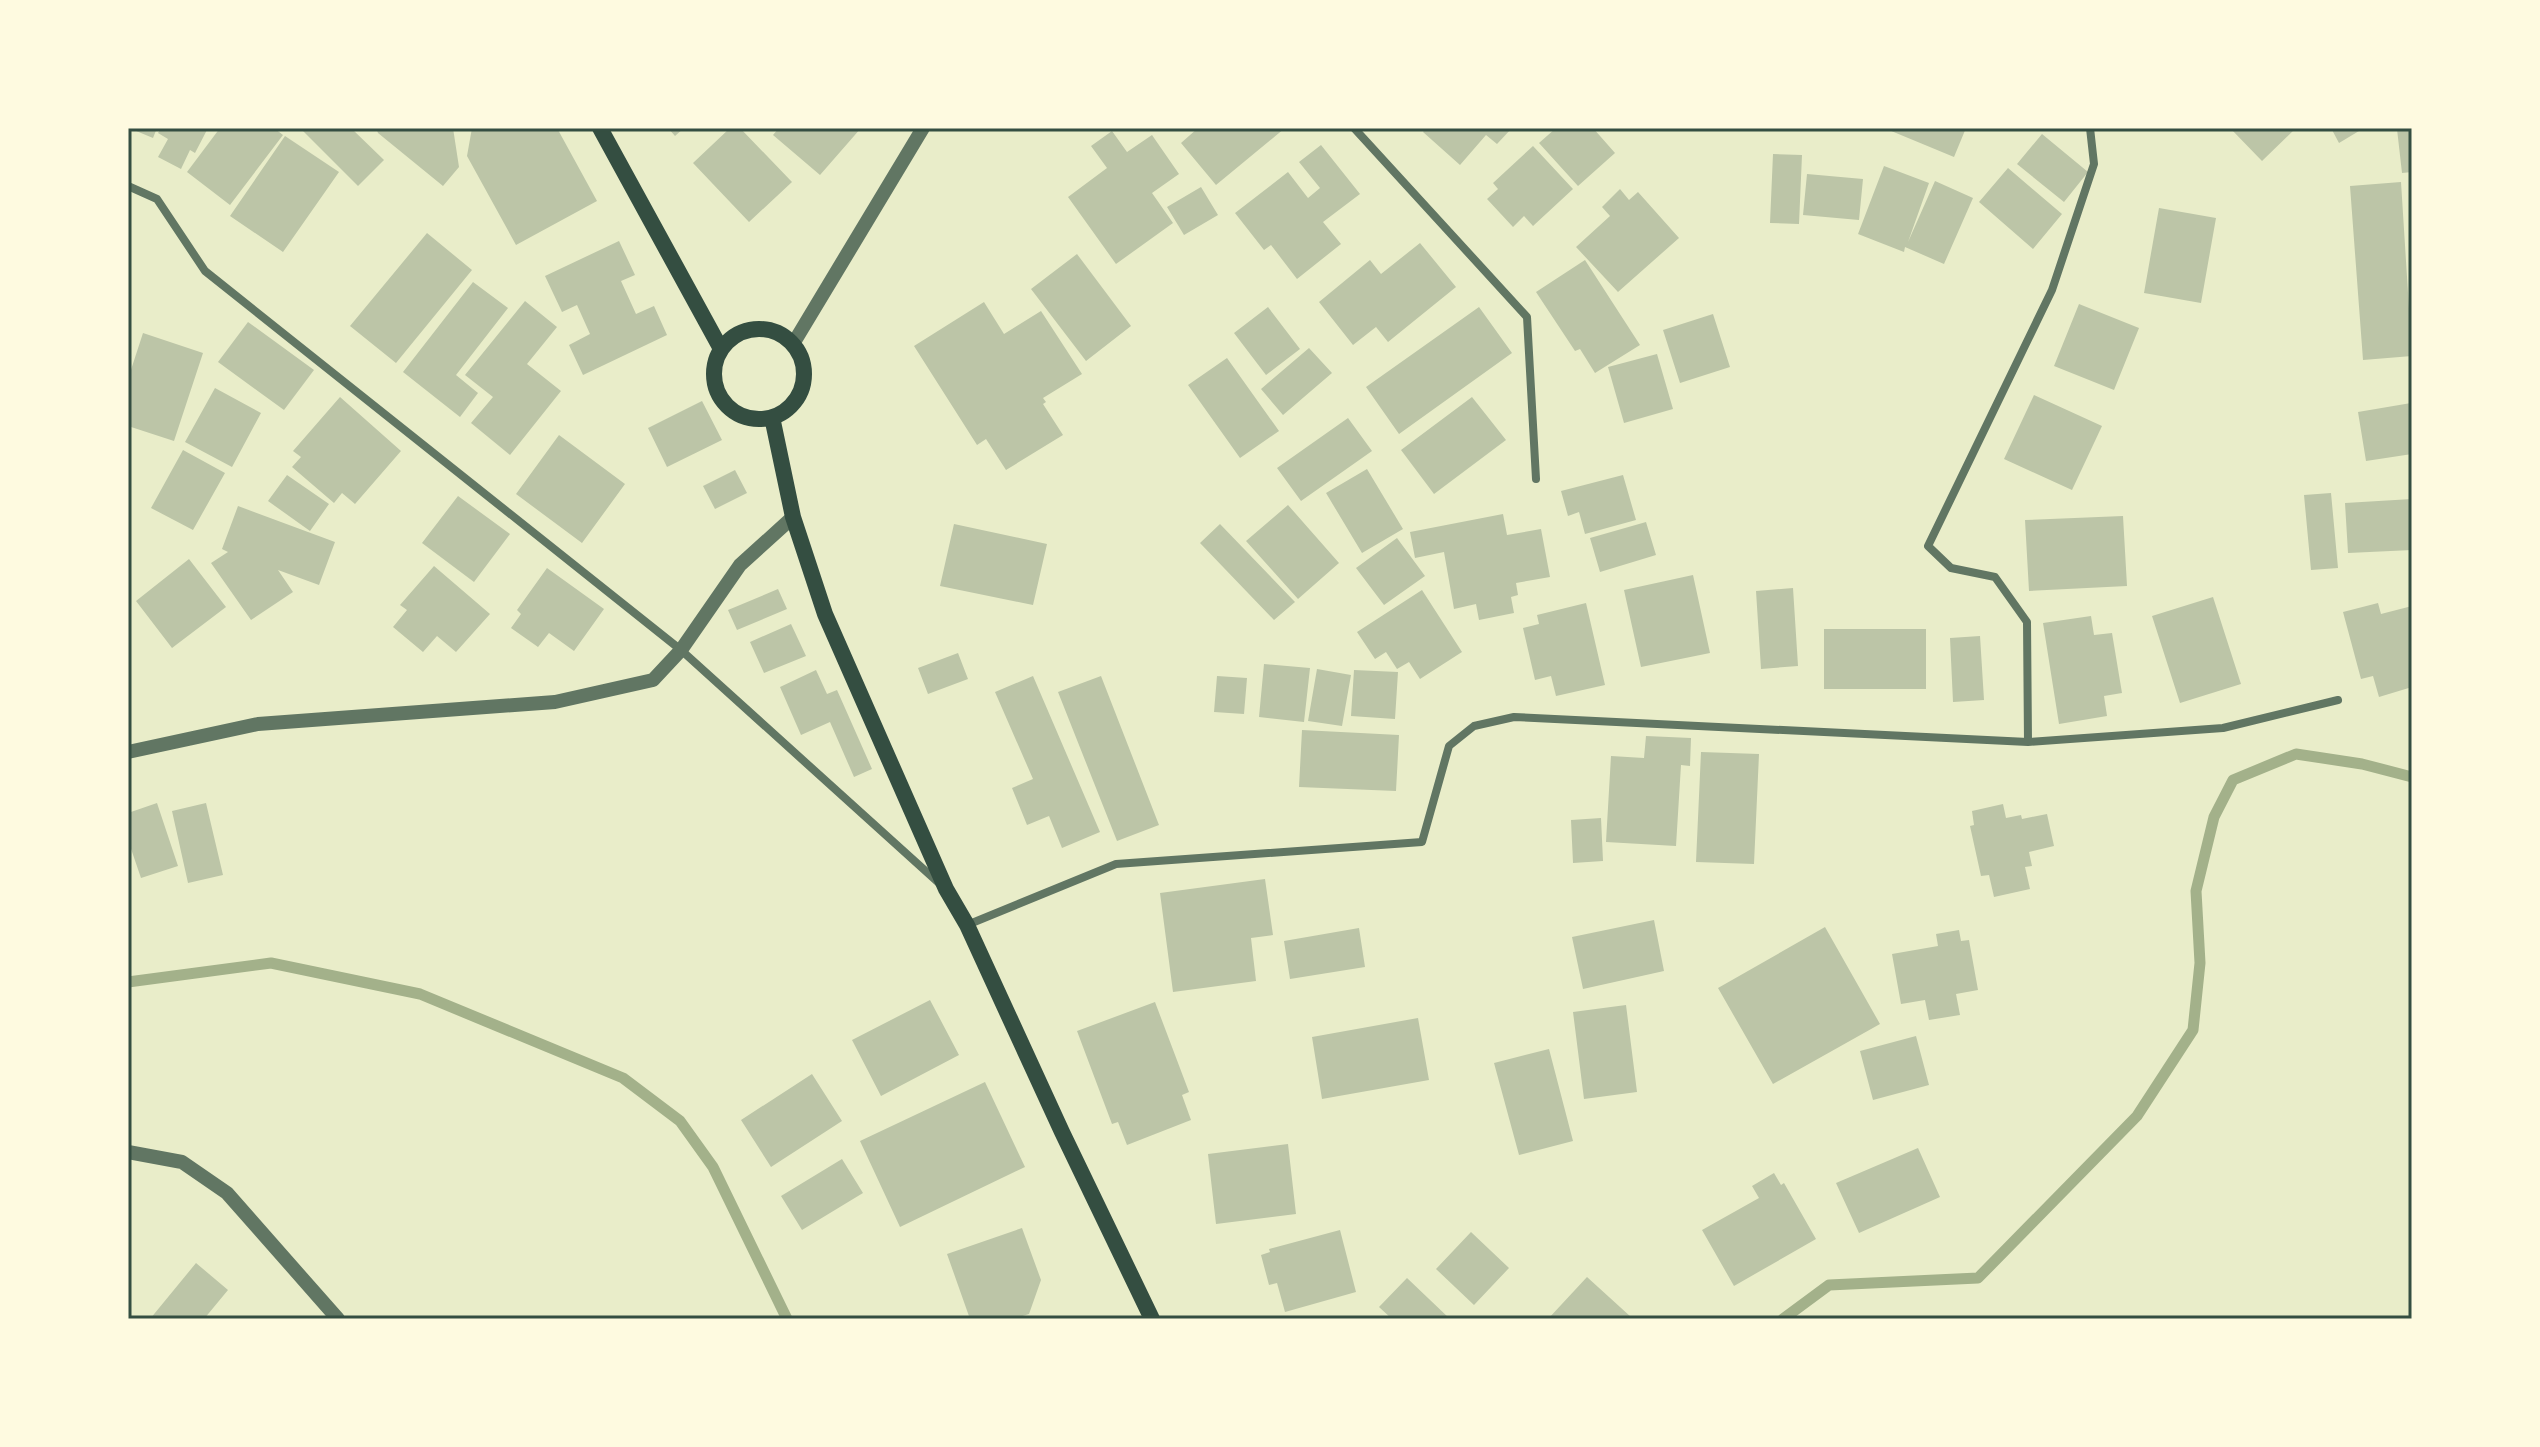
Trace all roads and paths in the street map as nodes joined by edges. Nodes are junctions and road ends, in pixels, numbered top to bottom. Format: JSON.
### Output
{"nodes":[{"id":1,"x":600,"y":128,"type":"edge"},
{"id":2,"x":923,"y":128,"type":"edge"},
{"id":3,"x":1354,"y":128,"type":"edge"},
{"id":4,"x":2090,"y":128,"type":"edge"},
{"id":5,"x":128,"y":186,"type":"edge"},
{"id":6,"x":793,"y":344,"type":"junction"},
{"id":7,"x":721,"y":349,"type":"junction"},
{"id":8,"x":772,"y":417,"type":"junction"},
{"id":9,"x":1536,"y":479,"type":"dead end"},
{"id":10,"x":793,"y":517,"type":"junction"},
{"id":11,"x":681,"y":650,"type":"junction"},
{"id":12,"x":2338,"y":700,"type":"dead end"},
{"id":13,"x":2028,"y":742,"type":"junction"},
{"id":14,"x":128,"y":752,"type":"edge"},
{"id":15,"x":946,"y":889,"type":"junction"},
{"id":16,"x":967,"y":925,"type":"junction"},
{"id":17,"x":128,"y":1152,"type":"edge"},
{"id":18,"x":338,"y":1319,"type":"edge"},
{"id":19,"x":1152,"y":1319,"type":"edge"}],
"edges":[{"from":1,"to":7,"type":"main road"},
{"from":2,"to":6,"type":"street"},
{"from":3,"to":9,"type":"street"},
{"from":4,"to":13,"type":"street"},
{"from":5,"to":11,"type":"street"},
{"from":6,"to":7,"type":"main road"},
{"from":6,"to":8,"type":"main road"},
{"from":7,"to":8,"type":"main road"},
{"from":8,"to":10,"type":"main road"},
{"from":10,"to":11,"type":"street"},
{"from":10,"to":15,"type":"main road"},
{"from":11,"to":14,"type":"street"},
{"from":11,"to":15,"type":"street"},
{"from":12,"to":13,"type":"street"},
{"from":13,"to":16,"type":"street"},
{"from":15,"to":16,"type":"main road"},
{"from":16,"to":19,"type":"main road"},
{"from":17,"to":18,"type":"street"}]}
